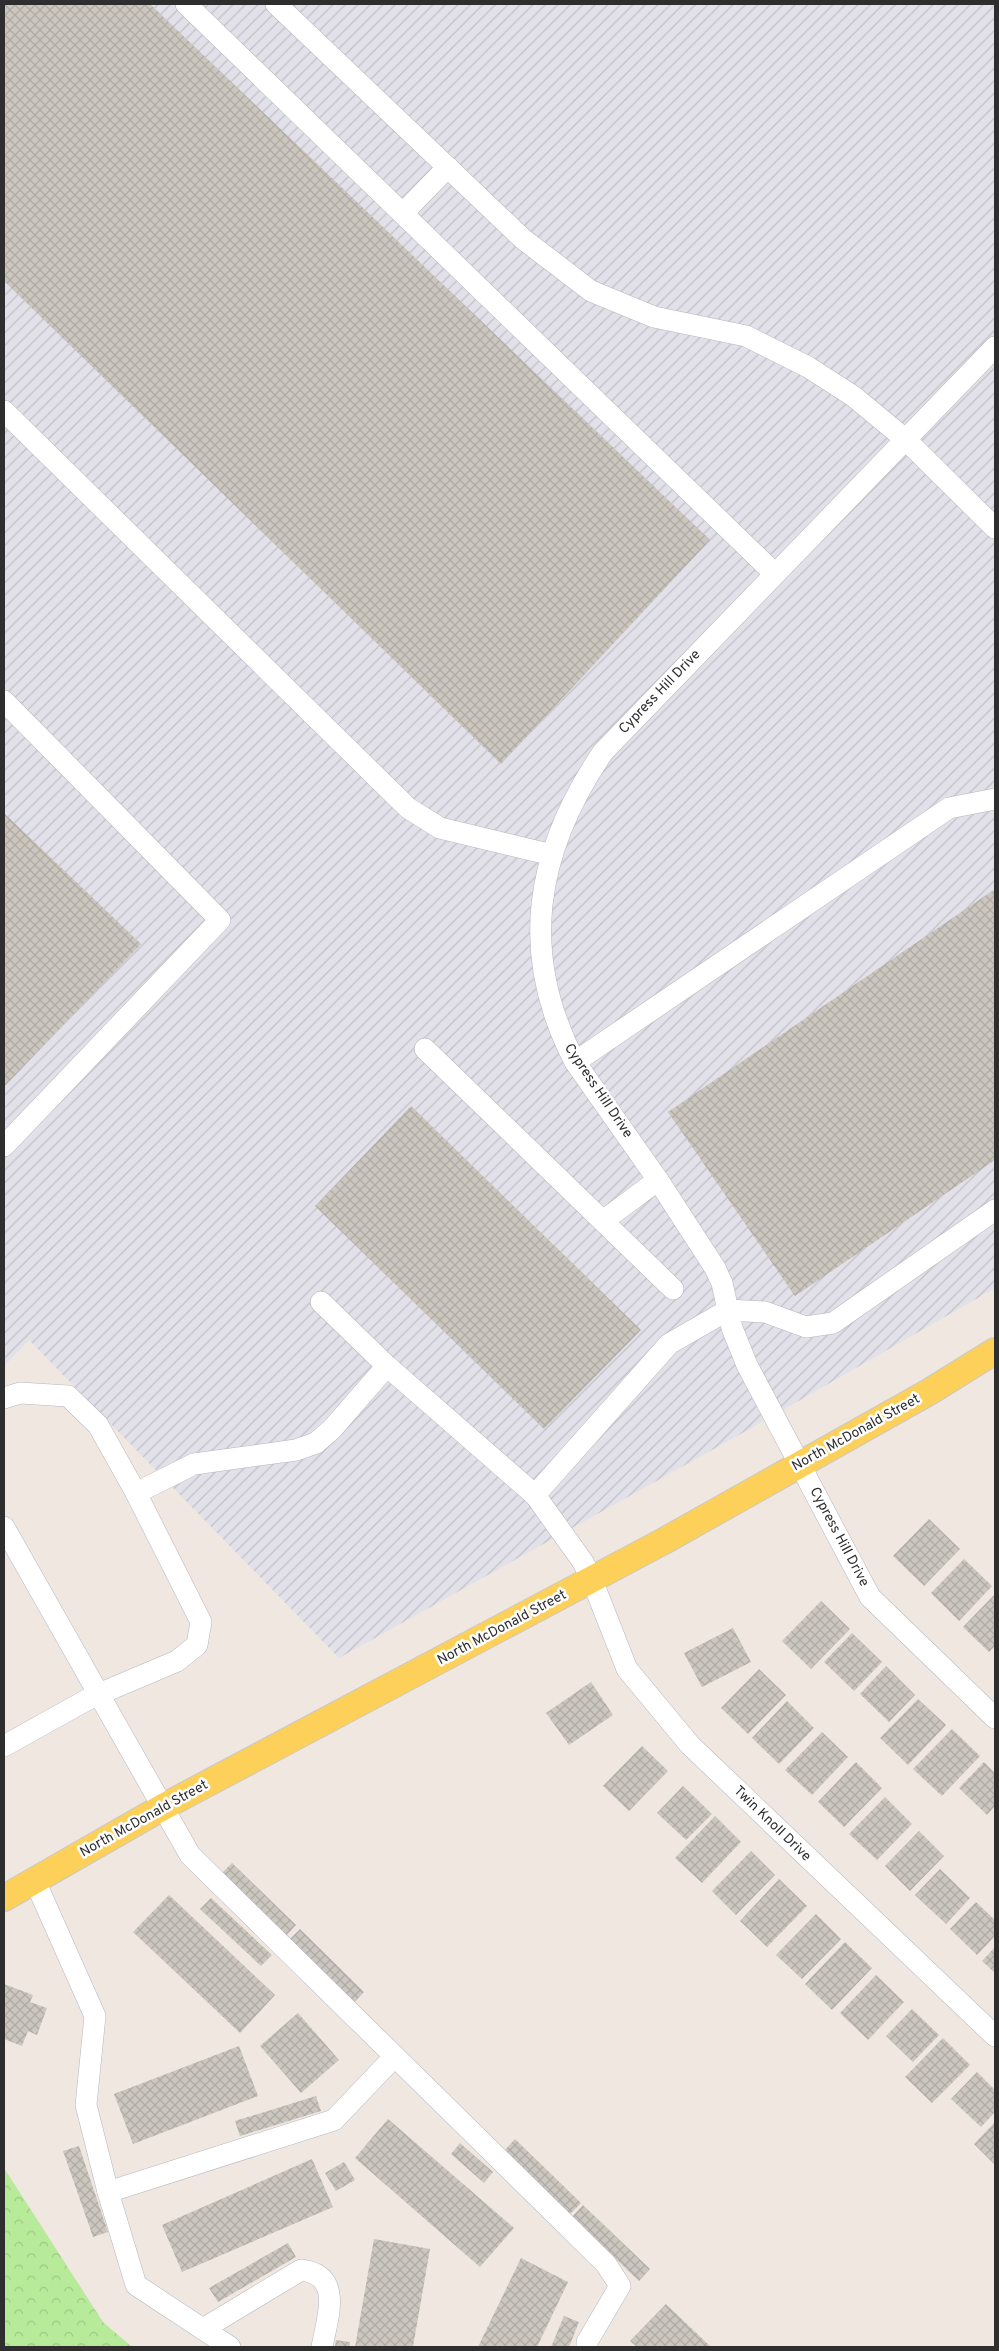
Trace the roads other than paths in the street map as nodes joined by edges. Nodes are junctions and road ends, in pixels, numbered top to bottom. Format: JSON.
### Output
{"nodes":[{"id":1,"x":186,"y":4,"type":"edge"},
{"id":2,"x":276,"y":4,"type":"edge"},
{"id":3,"x":448,"y":167,"type":"junction"},
{"id":4,"x":403,"y":213,"type":"junction"},
{"id":5,"x":995,"y":346,"type":"edge"},
{"id":6,"x":4,"y":411,"type":"edge"},
{"id":7,"x":905,"y":439,"type":"junction"},
{"id":8,"x":995,"y":528,"type":"edge"},
{"id":9,"x":774,"y":573,"type":"junction"},
{"id":10,"x":4,"y":701,"type":"edge"},
{"id":11,"x":995,"y":799,"type":"edge"},
{"id":12,"x":552,"y":855,"type":"junction"},
{"id":13,"x":425,"y":1049,"type":"dead end"},
{"id":14,"x":575,"y":1062,"type":"junction"},
{"id":15,"x":4,"y":1146,"type":"edge"},
{"id":16,"x":658,"y":1180,"type":"junction"},
{"id":17,"x":995,"y":1210,"type":"edge"},
{"id":18,"x":604,"y":1221,"type":"junction"},
{"id":19,"x":673,"y":1288,"type":"dead end"},
{"id":20,"x":320,"y":1302,"type":"dead end"},
{"id":21,"x":728,"y":1310,"type":"junction"},
{"id":22,"x":995,"y":1351,"type":"edge"},
{"id":23,"x":387,"y":1366,"type":"junction"},
{"id":24,"x":4,"y":1398,"type":"edge"},
{"id":25,"x":800,"y":1464,"type":"junction"},
{"id":26,"x":136,"y":1493,"type":"junction"},
{"id":27,"x":535,"y":1495,"type":"junction"},
{"id":28,"x":4,"y":1527,"type":"edge"},
{"id":29,"x":592,"y":1580,"type":"junction"},
{"id":30,"x":99,"y":1694,"type":"junction"},
{"id":31,"x":995,"y":1718,"type":"edge"},
{"id":32,"x":4,"y":1746,"type":"edge"},
{"id":33,"x":163,"y":1807,"type":"junction"},
{"id":34,"x":35,"y":1881,"type":"junction"},
{"id":35,"x":4,"y":1898,"type":"edge"},
{"id":36,"x":995,"y":2036,"type":"edge"},
{"id":37,"x":394,"y":2057,"type":"junction"},
{"id":38,"x":108,"y":2192,"type":"junction"},
{"id":39,"x":203,"y":2329,"type":"junction"},
{"id":40,"x":230,"y":2347,"type":"edge"},
{"id":41,"x":322,"y":2347,"type":"edge"},
{"id":42,"x":587,"y":2347,"type":"edge"}],
"edges":[{"from":1,"to":4,"type":"street"},
{"from":2,"to":3,"type":"street"},
{"from":3,"to":4,"type":"street"},
{"from":3,"to":7,"type":"street"},
{"from":4,"to":9,"type":"street"},
{"from":5,"to":7,"type":"street","name":"Cypress Hill Drive"},
{"from":6,"to":12,"type":"street"},
{"from":7,"to":8,"type":"street"},
{"from":7,"to":9,"type":"street","name":"Cypress Hill Drive"},
{"from":9,"to":12,"type":"street","name":"Cypress Hill Drive"},
{"from":10,"to":15,"type":"street"},
{"from":11,"to":14,"type":"street"},
{"from":12,"to":14,"type":"street","name":"Cypress Hill Drive"},
{"from":13,"to":18,"type":"street"},
{"from":14,"to":16,"type":"street","name":"Cypress Hill Drive"},
{"from":16,"to":18,"type":"street"},
{"from":16,"to":21,"type":"street","name":"Cypress Hill Drive"},
{"from":17,"to":21,"type":"street"},
{"from":18,"to":19,"type":"street"},
{"from":20,"to":23,"type":"street","name":"Twin Knoll Drive"},
{"from":21,"to":25,"type":"street","name":"Cypress Hill Drive"},
{"from":21,"to":27,"type":"street"},
{"from":22,"to":25,"type":"main road","name":"North McDonald Street"},
{"from":23,"to":26,"type":"street"},
{"from":23,"to":27,"type":"street","name":"Twin Knoll Drive"},
{"from":24,"to":26,"type":"street"},
{"from":25,"to":29,"type":"main road","name":"North McDonald Street"},
{"from":25,"to":31,"type":"street","name":"Cypress Hill Drive"},
{"from":26,"to":30,"type":"street"},
{"from":27,"to":29,"type":"street","name":"Twin Knoll Drive"},
{"from":28,"to":30,"type":"street"},
{"from":29,"to":33,"type":"main road","name":"North McDonald Street"},
{"from":29,"to":36,"type":"street","name":"Twin Knoll Drive"},
{"from":30,"to":32,"type":"street"},
{"from":30,"to":33,"type":"street"},
{"from":33,"to":34,"type":"main road","name":"North McDonald Street"},
{"from":33,"to":37,"type":"street"},
{"from":34,"to":35,"type":"main road","name":"North McDonald Street"},
{"from":34,"to":38,"type":"street"},
{"from":37,"to":38,"type":"street"},
{"from":37,"to":42,"type":"street"},
{"from":38,"to":39,"type":"street"},
{"from":39,"to":40,"type":"street"},
{"from":39,"to":41,"type":"street"}]}
